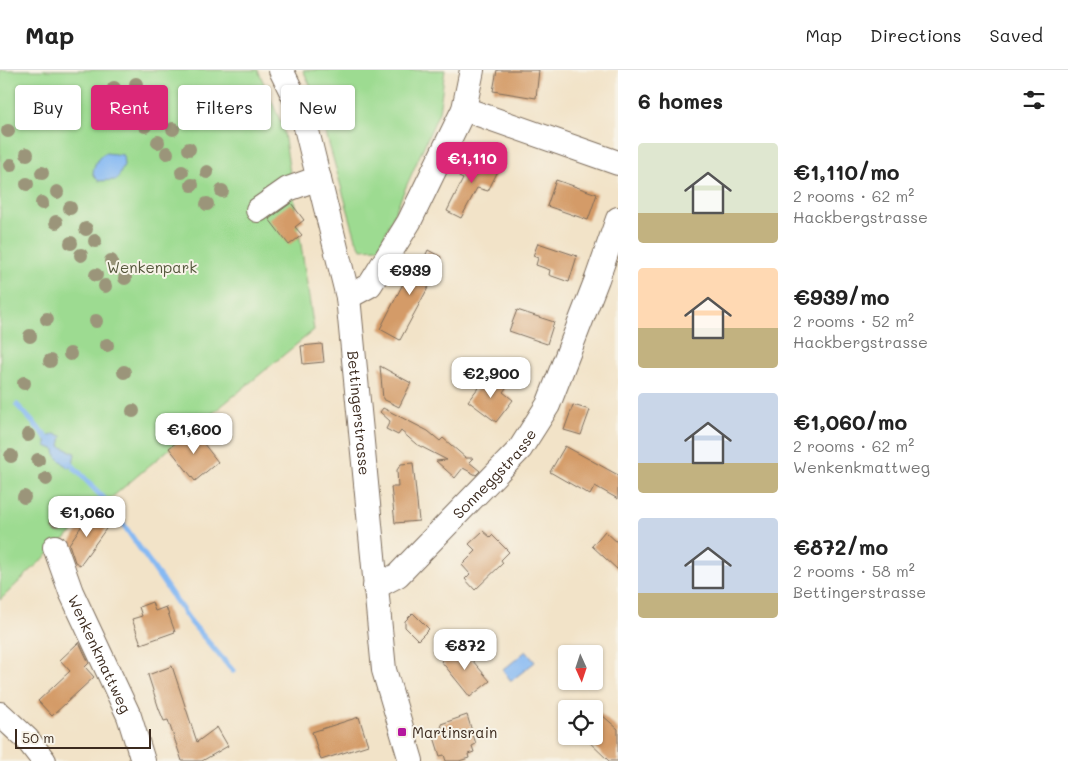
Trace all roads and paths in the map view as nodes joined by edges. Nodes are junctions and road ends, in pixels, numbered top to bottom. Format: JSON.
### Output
{"nodes":[{"id":1,"x":281,"y":70,"type":"edge"},
{"id":2,"x":472,"y":70,"type":"edge"},
{"id":3,"x":464,"y":109,"type":"junction"},
{"id":4,"x":618,"y":163,"type":"edge"},
{"id":5,"x":318,"y":178,"type":"junction"},
{"id":6,"x":258,"y":210,"type":"dead end"},
{"id":7,"x":618,"y":219,"type":"edge"},
{"id":8,"x":348,"y":297,"type":"junction"},
{"id":9,"x":55,"y":547,"type":"dead end"},
{"id":10,"x":375,"y":587,"type":"junction"},
{"id":11,"x":0,"y":714,"type":"edge"},
{"id":12,"x":406,"y":758,"type":"edge"},
{"id":13,"x":44,"y":761,"type":"edge"},
{"id":14,"x":143,"y":761,"type":"edge"}],
"edges":[{"from":1,"to":5,"type":"street","name":"Bettingerstrasse"},
{"from":2,"to":3,"type":"street"},
{"from":3,"to":4,"type":"street"},
{"from":3,"to":8,"type":"street"},
{"from":5,"to":6,"type":"street"},
{"from":5,"to":8,"type":"street","name":"Bettingerstrasse"},
{"from":7,"to":10,"type":"street","name":"Sonneggstrasse"},
{"from":8,"to":10,"type":"street","name":"Bettingerstrasse"},
{"from":9,"to":14,"type":"street","name":"Wenkenkmattweg"},
{"from":10,"to":12,"type":"street","name":"Bettingerstrasse"},
{"from":11,"to":13,"type":"street"}]}
